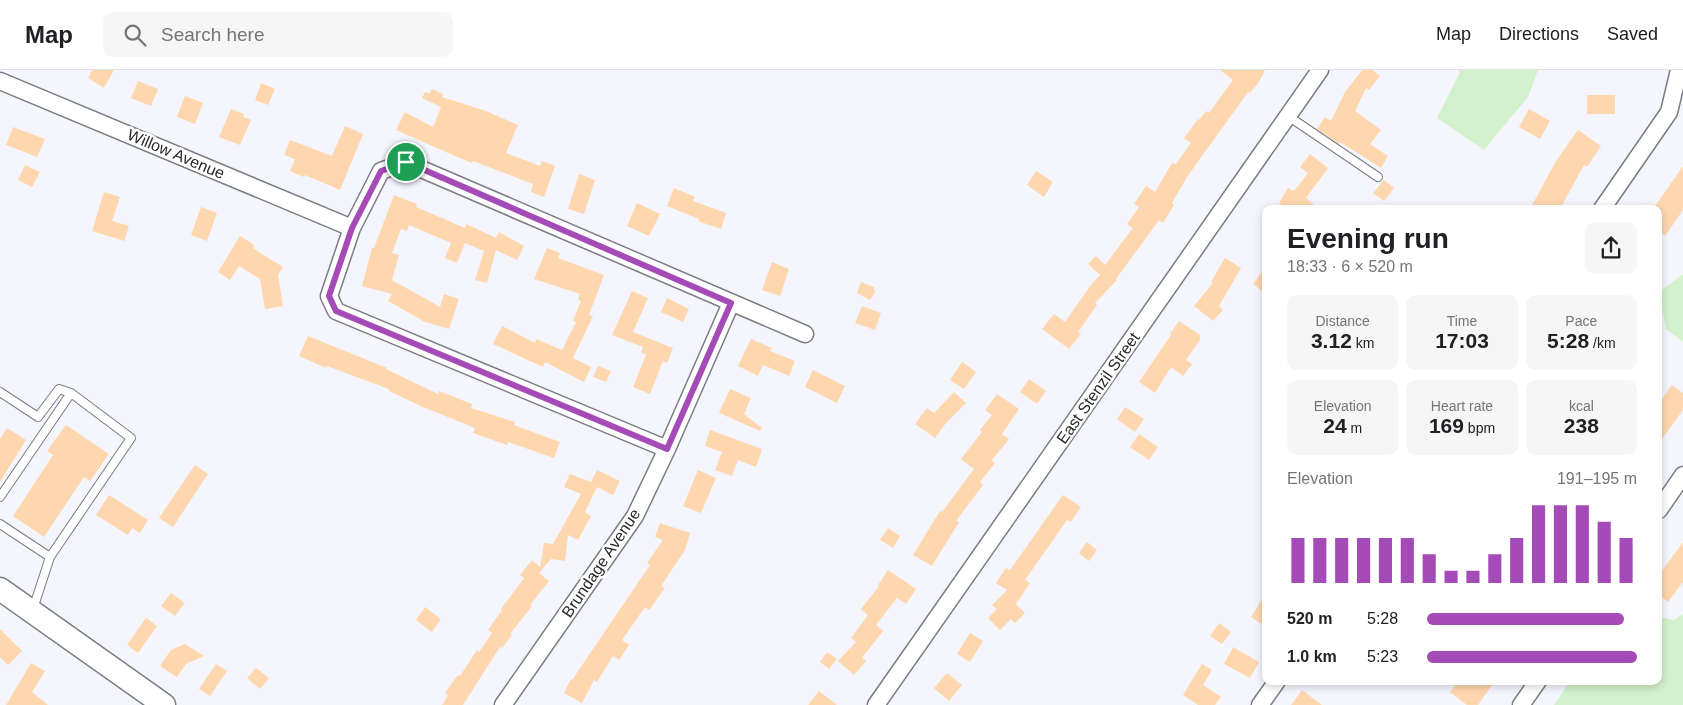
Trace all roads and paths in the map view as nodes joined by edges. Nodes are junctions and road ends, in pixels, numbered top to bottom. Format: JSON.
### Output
{"nodes":[{"id":1,"x":1320,"y":70,"type":"edge"},
{"id":2,"x":1680,"y":70,"type":"edge"},
{"id":3,"x":0,"y":81,"type":"edge"},
{"id":4,"x":1288,"y":116,"type":"junction"},
{"id":5,"x":1378,"y":177,"type":"dead end"},
{"id":6,"x":1605,"y":205,"type":"edge"},
{"id":7,"x":352,"y":228,"type":"junction"},
{"id":8,"x":731,"y":303,"type":"junction"},
{"id":9,"x":805,"y":334,"type":"dead end"},
{"id":10,"x":0,"y":392,"type":"edge"},
{"id":11,"x":70,"y":393,"type":"junction"},
{"id":12,"x":667,"y":449,"type":"junction"},
{"id":13,"x":1683,"y":475,"type":"edge"},
{"id":14,"x":0,"y":497,"type":"edge"},
{"id":15,"x":1662,"y":506,"type":"edge"},
{"id":16,"x":0,"y":524,"type":"edge"},
{"id":17,"x":50,"y":557,"type":"junction"},
{"id":18,"x":0,"y":589,"type":"edge"},
{"id":19,"x":32,"y":612,"type":"junction"},
{"id":20,"x":1274,"y":685,"type":"edge"},
{"id":21,"x":1535,"y":685,"type":"edge"},
{"id":22,"x":164,"y":705,"type":"edge"},
{"id":23,"x":503,"y":705,"type":"edge"},
{"id":24,"x":876,"y":705,"type":"edge"},
{"id":25,"x":1260,"y":705,"type":"edge"},
{"id":26,"x":1521,"y":705,"type":"edge"}],
"edges":[{"from":1,"to":4,"type":"street","name":"East Stenzil Street"},
{"from":2,"to":6,"type":"street"},
{"from":3,"to":7,"type":"street","name":"Willow Avenue"},
{"from":4,"to":5,"type":"lane"},
{"from":4,"to":24,"type":"street","name":"East Stenzil Street"},
{"from":7,"to":8,"type":"street"},
{"from":7,"to":12,"type":"street"},
{"from":8,"to":9,"type":"street"},
{"from":8,"to":12,"type":"street","name":"Brundage Avenue"},
{"from":10,"to":11,"type":"lane"},
{"from":11,"to":14,"type":"lane"},
{"from":11,"to":17,"type":"lane"},
{"from":12,"to":23,"type":"street","name":"Brundage Avenue"},
{"from":13,"to":15,"type":"street"},
{"from":16,"to":17,"type":"lane"},
{"from":17,"to":19,"type":"lane"},
{"from":18,"to":19,"type":"street"},
{"from":19,"to":22,"type":"street"},
{"from":20,"to":25,"type":"street"},
{"from":21,"to":26,"type":"street"}]}
